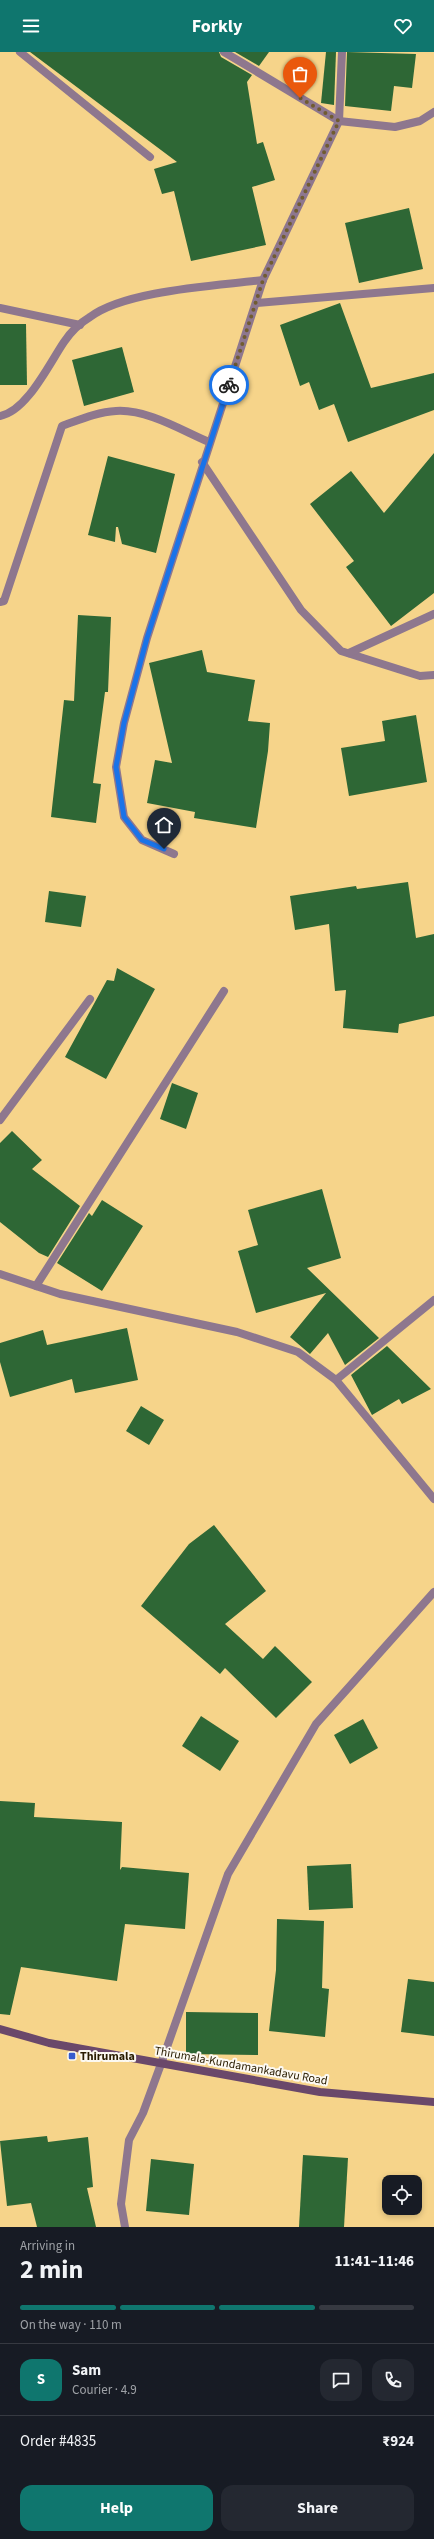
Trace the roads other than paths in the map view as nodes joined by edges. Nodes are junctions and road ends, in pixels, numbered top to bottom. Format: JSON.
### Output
{"nodes":[{"id":1,"x":20,"y":52,"type":"edge"},
{"id":2,"x":224,"y":52,"type":"edge"},
{"id":3,"x":342,"y":52,"type":"edge"},
{"id":4,"x":434,"y":112,"type":"edge"},
{"id":5,"x":339,"y":121,"type":"junction"},
{"id":6,"x":150,"y":157,"type":"dead end"},
{"id":7,"x":263,"y":280,"type":"junction"},
{"id":8,"x":434,"y":288,"type":"edge"},
{"id":9,"x":257,"y":303,"type":"junction"},
{"id":10,"x":0,"y":308,"type":"edge"},
{"id":11,"x":80,"y":325,"type":"junction"},
{"id":12,"x":0,"y":416,"type":"edge"},
{"id":13,"x":209,"y":442,"type":"junction"},
{"id":14,"x":202,"y":462,"type":"junction"},
{"id":15,"x":0,"y":602,"type":"edge"},
{"id":16,"x":434,"y":614,"type":"edge"},
{"id":17,"x":349,"y":653,"type":"junction"},
{"id":18,"x":434,"y":675,"type":"edge"},
{"id":19,"x":174,"y":854,"type":"dead end"},
{"id":20,"x":224,"y":991,"type":"dead end"},
{"id":21,"x":90,"y":999,"type":"dead end"},
{"id":22,"x":0,"y":1120,"type":"edge"},
{"id":23,"x":0,"y":1274,"type":"edge"},
{"id":24,"x":36,"y":1286,"type":"junction"},
{"id":25,"x":434,"y":1300,"type":"edge"},
{"id":26,"x":336,"y":1380,"type":"junction"},
{"id":27,"x":434,"y":1499,"type":"edge"},
{"id":28,"x":434,"y":1592,"type":"edge"},
{"id":29,"x":0,"y":2028,"type":"edge"},
{"id":30,"x":161,"y":2064,"type":"junction"},
{"id":31,"x":434,"y":2102,"type":"edge"},
{"id":32,"x":126,"y":2227,"type":"edge"}],
"edges":[{"from":1,"to":6,"type":"street"},
{"from":2,"to":5,"type":"street"},
{"from":3,"to":5,"type":"street"},
{"from":4,"to":5,"type":"street"},
{"from":5,"to":7,"type":"street"},
{"from":7,"to":9,"type":"street"},
{"from":7,"to":11,"type":"street"},
{"from":8,"to":9,"type":"street"},
{"from":9,"to":13,"type":"street"},
{"from":10,"to":11,"type":"street"},
{"from":11,"to":12,"type":"street"},
{"from":13,"to":14,"type":"street"},
{"from":13,"to":15,"type":"street"},
{"from":14,"to":17,"type":"street"},
{"from":14,"to":19,"type":"street"},
{"from":16,"to":17,"type":"street"},
{"from":17,"to":18,"type":"street"},
{"from":20,"to":24,"type":"street"},
{"from":21,"to":22,"type":"street"},
{"from":23,"to":24,"type":"street"},
{"from":24,"to":26,"type":"street"},
{"from":25,"to":26,"type":"street"},
{"from":26,"to":27,"type":"street"},
{"from":28,"to":30,"type":"street"},
{"from":29,"to":30,"type":"main road","name":"Thirumala-Kundamankadavu Road"},
{"from":30,"to":31,"type":"main road","name":"Thirumala-Kundamankadavu Road"},
{"from":30,"to":32,"type":"street"}]}
